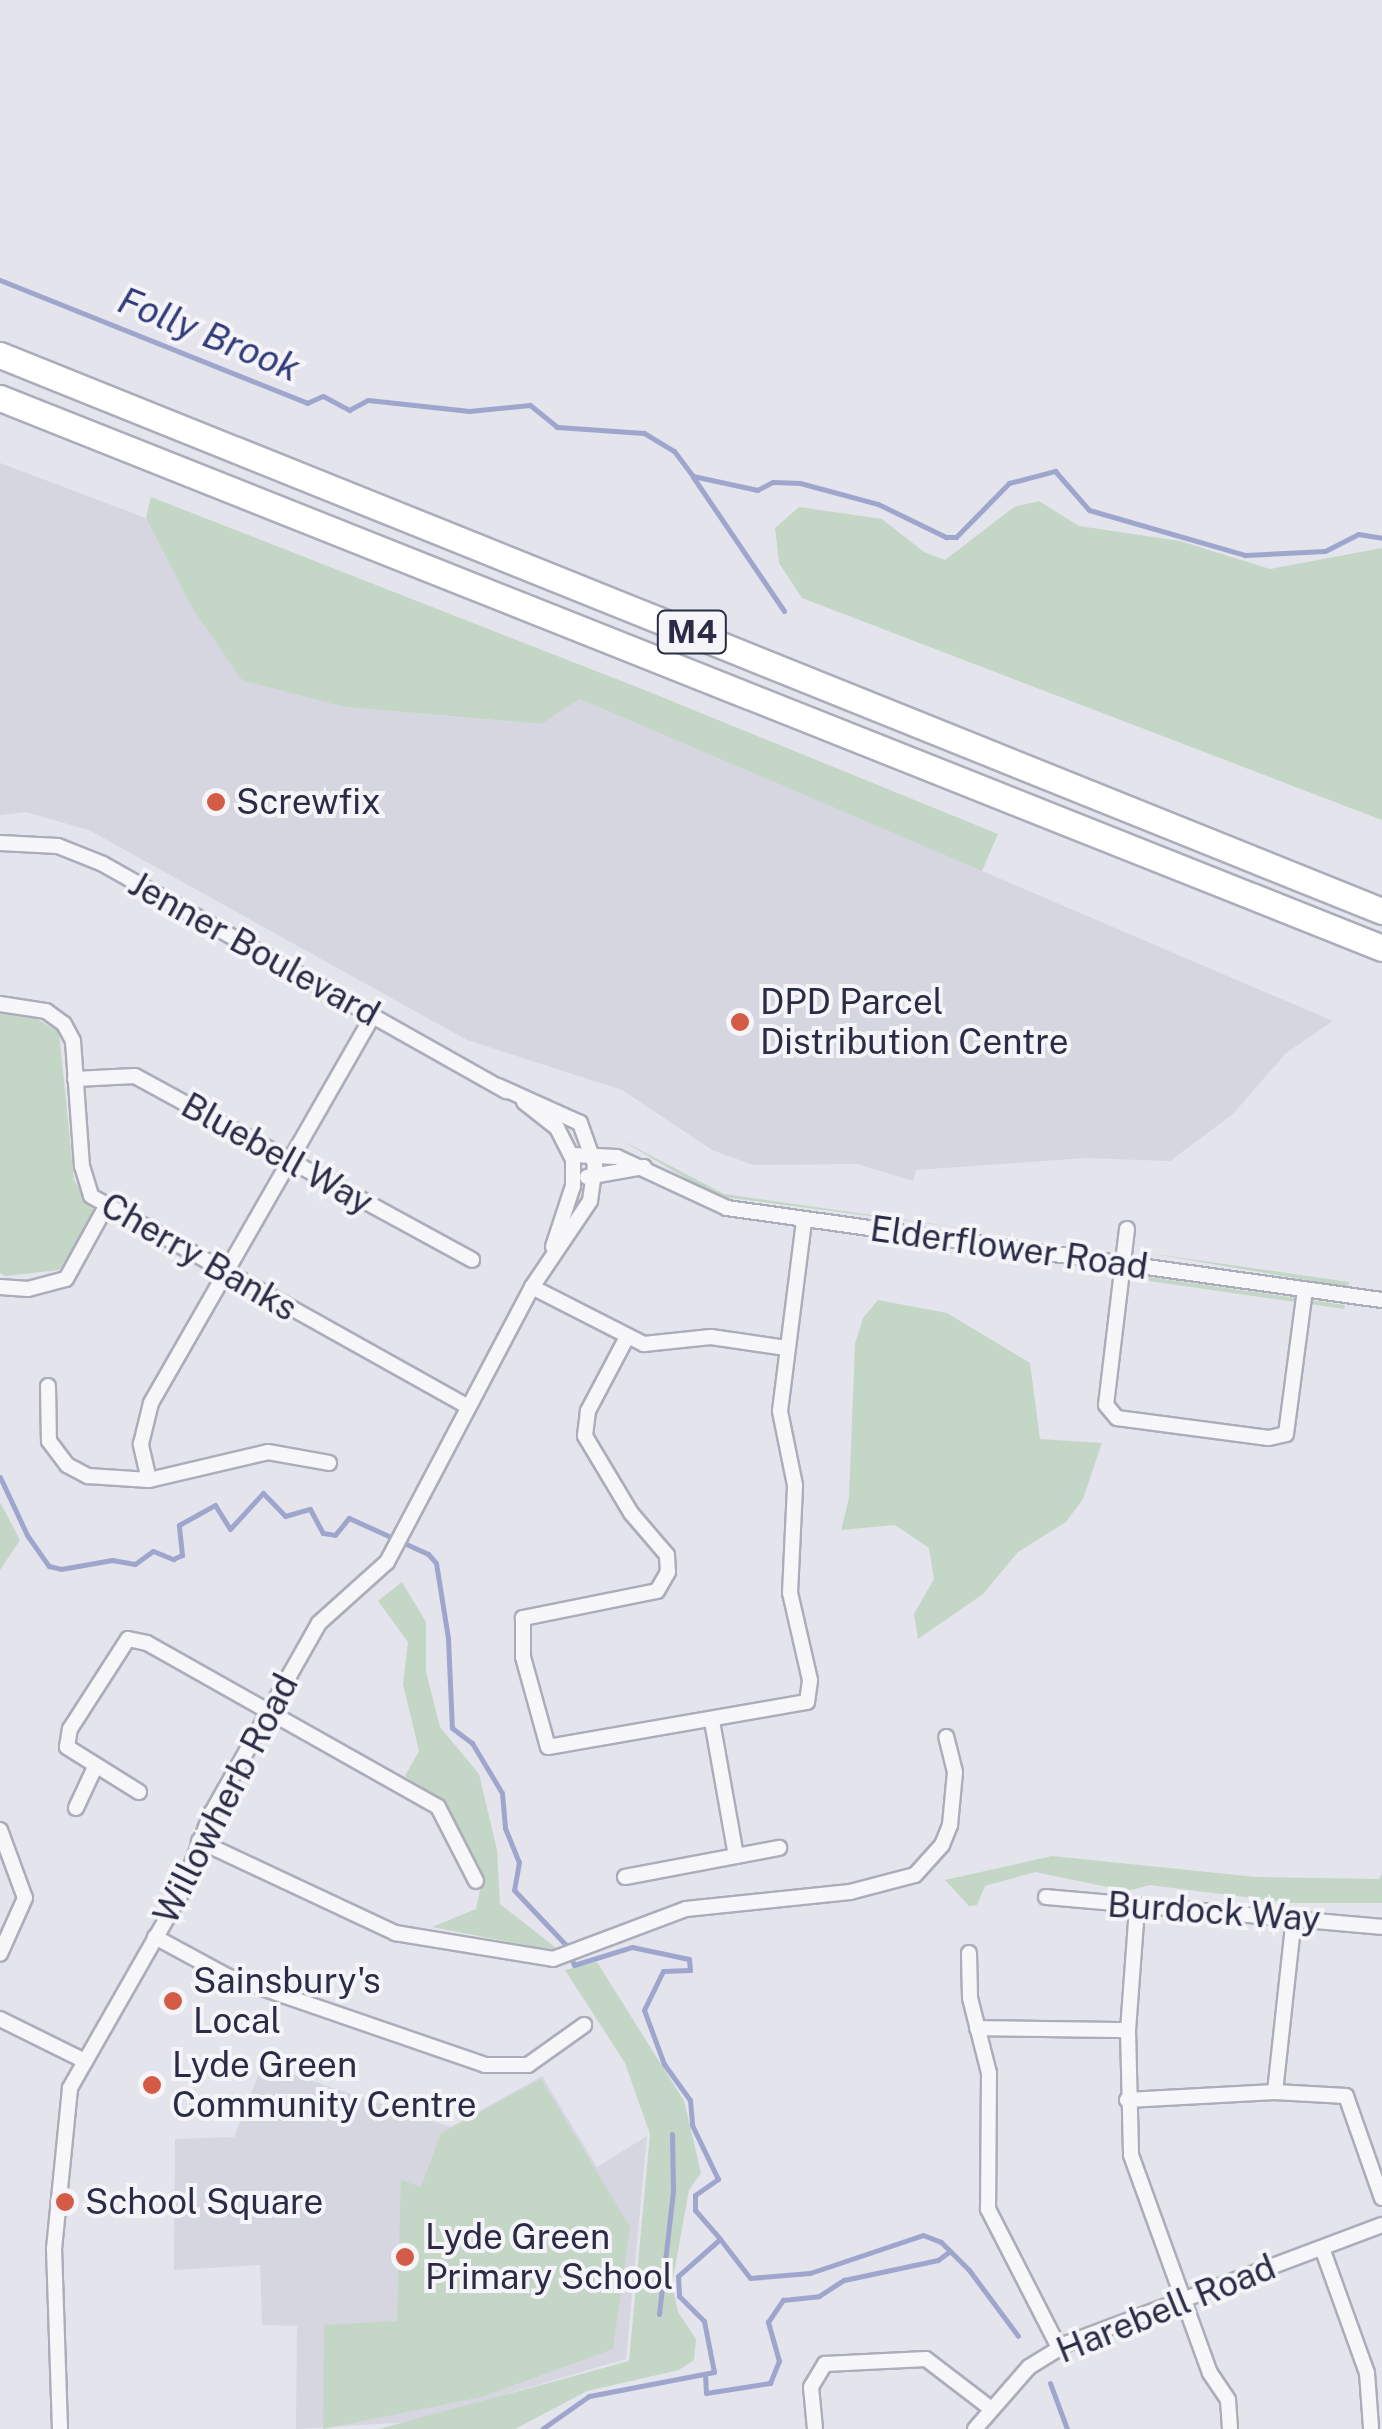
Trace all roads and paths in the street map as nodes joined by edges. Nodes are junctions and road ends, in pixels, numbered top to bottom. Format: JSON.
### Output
{"nodes":[{"id":1,"x":0,"y":355,"type":"edge"},
{"id":2,"x":0,"y":398,"type":"edge"},
{"id":3,"x":0,"y":842,"type":"edge"},
{"id":4,"x":1382,"y":910,"type":"edge"},
{"id":5,"x":1382,"y":948,"type":"edge"},
{"id":6,"x":0,"y":1004,"type":"edge"},
{"id":7,"x":373,"y":1016,"type":"junction"},
{"id":8,"x":75,"y":1079,"type":"junction"},
{"id":9,"x":498,"y":1086,"type":"junction"},
{"id":10,"x":593,"y":1153,"type":"junction"},
{"id":11,"x":572,"y":1155,"type":"junction"},
{"id":12,"x":293,"y":1161,"type":"junction"},
{"id":13,"x":645,"y":1167,"type":"junction"},
{"id":14,"x":596,"y":1177,"type":"junction"},
{"id":15,"x":574,"y":1179,"type":"junction"},
{"id":16,"x":106,"y":1208,"type":"junction"},
{"id":17,"x":804,"y":1220,"type":"junction"},
{"id":18,"x":1127,"y":1229,"type":"dead end"},
{"id":19,"x":472,"y":1260,"type":"dead end"},
{"id":20,"x":548,"y":1260,"type":"junction"},
{"id":21,"x":1124,"y":1264,"type":"junction"},
{"id":22,"x":226,"y":1275,"type":"junction"},
{"id":23,"x":0,"y":1286,"type":"edge"},
{"id":24,"x":532,"y":1288,"type":"junction"},
{"id":25,"x":1306,"y":1289,"type":"junction"},
{"id":26,"x":1382,"y":1300,"type":"edge"},
{"id":27,"x":626,"y":1337,"type":"junction"},
{"id":28,"x":786,"y":1348,"type":"junction"},
{"id":29,"x":48,"y":1386,"type":"dead end"},
{"id":30,"x":468,"y":1408,"type":"junction"},
{"id":31,"x":328,"y":1463,"type":"dead end"},
{"id":32,"x":149,"y":1480,"type":"junction"},
{"id":33,"x":267,"y":1712,"type":"junction"},
{"id":34,"x":712,"y":1721,"type":"junction"},
{"id":35,"x":946,"y":1737,"type":"dead end"},
{"id":36,"x":96,"y":1768,"type":"junction"},
{"id":37,"x":139,"y":1792,"type":"dead end"},
{"id":38,"x":76,"y":1808,"type":"dead end"},
{"id":39,"x":0,"y":1830,"type":"edge"},
{"id":40,"x":200,"y":1840,"type":"junction"},
{"id":41,"x":779,"y":1848,"type":"dead end"},
{"id":42,"x":736,"y":1856,"type":"junction"},
{"id":43,"x":625,"y":1877,"type":"dead end"},
{"id":44,"x":476,"y":1880,"type":"dead end"},
{"id":45,"x":1046,"y":1897,"type":"dead end"},
{"id":46,"x":1137,"y":1908,"type":"junction"},
{"id":47,"x":1294,"y":1918,"type":"junction"},
{"id":48,"x":1382,"y":1927,"type":"edge"},
{"id":49,"x":156,"y":1937,"type":"junction"},
{"id":50,"x":0,"y":1954,"type":"edge"},
{"id":51,"x":969,"y":1954,"type":"dead end"},
{"id":52,"x":0,"y":2019,"type":"edge"},
{"id":53,"x":584,"y":2025,"type":"dead end"},
{"id":54,"x":977,"y":2028,"type":"junction"},
{"id":55,"x":1128,"y":2030,"type":"junction"},
{"id":56,"x":85,"y":2061,"type":"junction"},
{"id":57,"x":1275,"y":2092,"type":"junction"},
{"id":58,"x":1127,"y":2100,"type":"junction"},
{"id":59,"x":1382,"y":2198,"type":"edge"},
{"id":60,"x":1382,"y":2226,"type":"edge"},
{"id":61,"x":1322,"y":2248,"type":"junction"},
{"id":62,"x":1185,"y":2299,"type":"junction"},
{"id":63,"x":1059,"y":2348,"type":"junction"},
{"id":64,"x":990,"y":2408,"type":"junction"},
{"id":65,"x":1370,"y":2428,"type":"edge"},
{"id":66,"x":1382,"y":2428,"type":"edge"},
{"id":67,"x":60,"y":2429,"type":"edge"},
{"id":68,"x":814,"y":2429,"type":"edge"},
{"id":69,"x":975,"y":2429,"type":"edge"},
{"id":70,"x":1230,"y":2429,"type":"edge"}],
"edges":[{"from":1,"to":4,"type":"highway","number":"M4"},
{"from":2,"to":5,"type":"highway","number":"M4"},
{"from":3,"to":7,"type":"street","name":"Jenner Boulevard"},
{"from":6,"to":8,"type":"street","name":"Cherry Banks"},
{"from":7,"to":9,"type":"street","name":"Jenner Boulevard"},
{"from":7,"to":12,"type":"street"},
{"from":8,"to":12,"type":"street","name":"Bluebell Way"},
{"from":8,"to":16,"type":"street","name":"Cherry Banks"},
{"from":9,"to":10,"type":"street","name":"Jenner Boulevard"},
{"from":9,"to":11,"type":"street","name":"Jenner Boulevard"},
{"from":10,"to":11,"type":"street","name":"Elderflower Road"},
{"from":10,"to":13,"type":"street","name":"Elderflower Road"},
{"from":10,"to":14,"type":"street","name":"Jenner Boulevard"},
{"from":11,"to":15,"type":"street"},
{"from":12,"to":19,"type":"street","name":"Bluebell Way"},
{"from":12,"to":22,"type":"street"},
{"from":13,"to":14,"type":"street"},
{"from":13,"to":17,"type":"street","name":"Elderflower Road"},
{"from":14,"to":15,"type":"street"},
{"from":14,"to":20,"type":"street","name":"Willowherb Road"},
{"from":15,"to":20,"type":"street"},
{"from":16,"to":22,"type":"street","name":"Cherry Banks"},
{"from":16,"to":23,"type":"street"},
{"from":17,"to":21,"type":"street","name":"Elderflower Road"},
{"from":17,"to":28,"type":"street"},
{"from":18,"to":21,"type":"street"},
{"from":20,"to":24,"type":"street","name":"Willowherb Road"},
{"from":21,"to":25,"type":"street","name":"Elderflower Road"},
{"from":21,"to":25,"type":"street"},
{"from":22,"to":30,"type":"street","name":"Cherry Banks"},
{"from":22,"to":32,"type":"street"},
{"from":24,"to":27,"type":"street"},
{"from":24,"to":30,"type":"street","name":"Willowherb Road"},
{"from":25,"to":26,"type":"street","name":"Elderflower Road"},
{"from":27,"to":28,"type":"street"},
{"from":27,"to":34,"type":"street"},
{"from":28,"to":34,"type":"street"},
{"from":29,"to":32,"type":"street"},
{"from":30,"to":33,"type":"street","name":"Willowherb Road"},
{"from":31,"to":32,"type":"street"},
{"from":33,"to":36,"type":"street"},
{"from":33,"to":40,"type":"street","name":"Willowherb Road"},
{"from":33,"to":44,"type":"street"},
{"from":34,"to":42,"type":"street"},
{"from":35,"to":40,"type":"street"},
{"from":36,"to":37,"type":"street"},
{"from":36,"to":38,"type":"street"},
{"from":39,"to":50,"type":"street"},
{"from":40,"to":49,"type":"street","name":"Willowherb Road"},
{"from":41,"to":42,"type":"street"},
{"from":42,"to":43,"type":"street"},
{"from":45,"to":46,"type":"street","name":"Burdock Way"},
{"from":46,"to":47,"type":"street","name":"Burdock Way"},
{"from":46,"to":55,"type":"street"},
{"from":47,"to":48,"type":"street","name":"Burdock Way"},
{"from":47,"to":57,"type":"street"},
{"from":49,"to":53,"type":"street"},
{"from":49,"to":56,"type":"street","name":"Willowherb Road"},
{"from":51,"to":54,"type":"street"},
{"from":52,"to":56,"type":"street"},
{"from":54,"to":55,"type":"street"},
{"from":54,"to":63,"type":"street"},
{"from":55,"to":58,"type":"street"},
{"from":56,"to":67,"type":"street","name":"Willowherb Road"},
{"from":57,"to":58,"type":"street"},
{"from":57,"to":59,"type":"street"},
{"from":58,"to":62,"type":"street"},
{"from":60,"to":61,"type":"street","name":"Harebell Road"},
{"from":61,"to":62,"type":"street","name":"Harebell Road"},
{"from":61,"to":65,"type":"street"},
{"from":62,"to":63,"type":"street","name":"Harebell Road"},
{"from":62,"to":70,"type":"street"},
{"from":63,"to":64,"type":"street","name":"Harebell Road"},
{"from":64,"to":68,"type":"street"},
{"from":64,"to":69,"type":"street","name":"Harebell Road"},
{"from":65,"to":66,"type":"street"}]}
